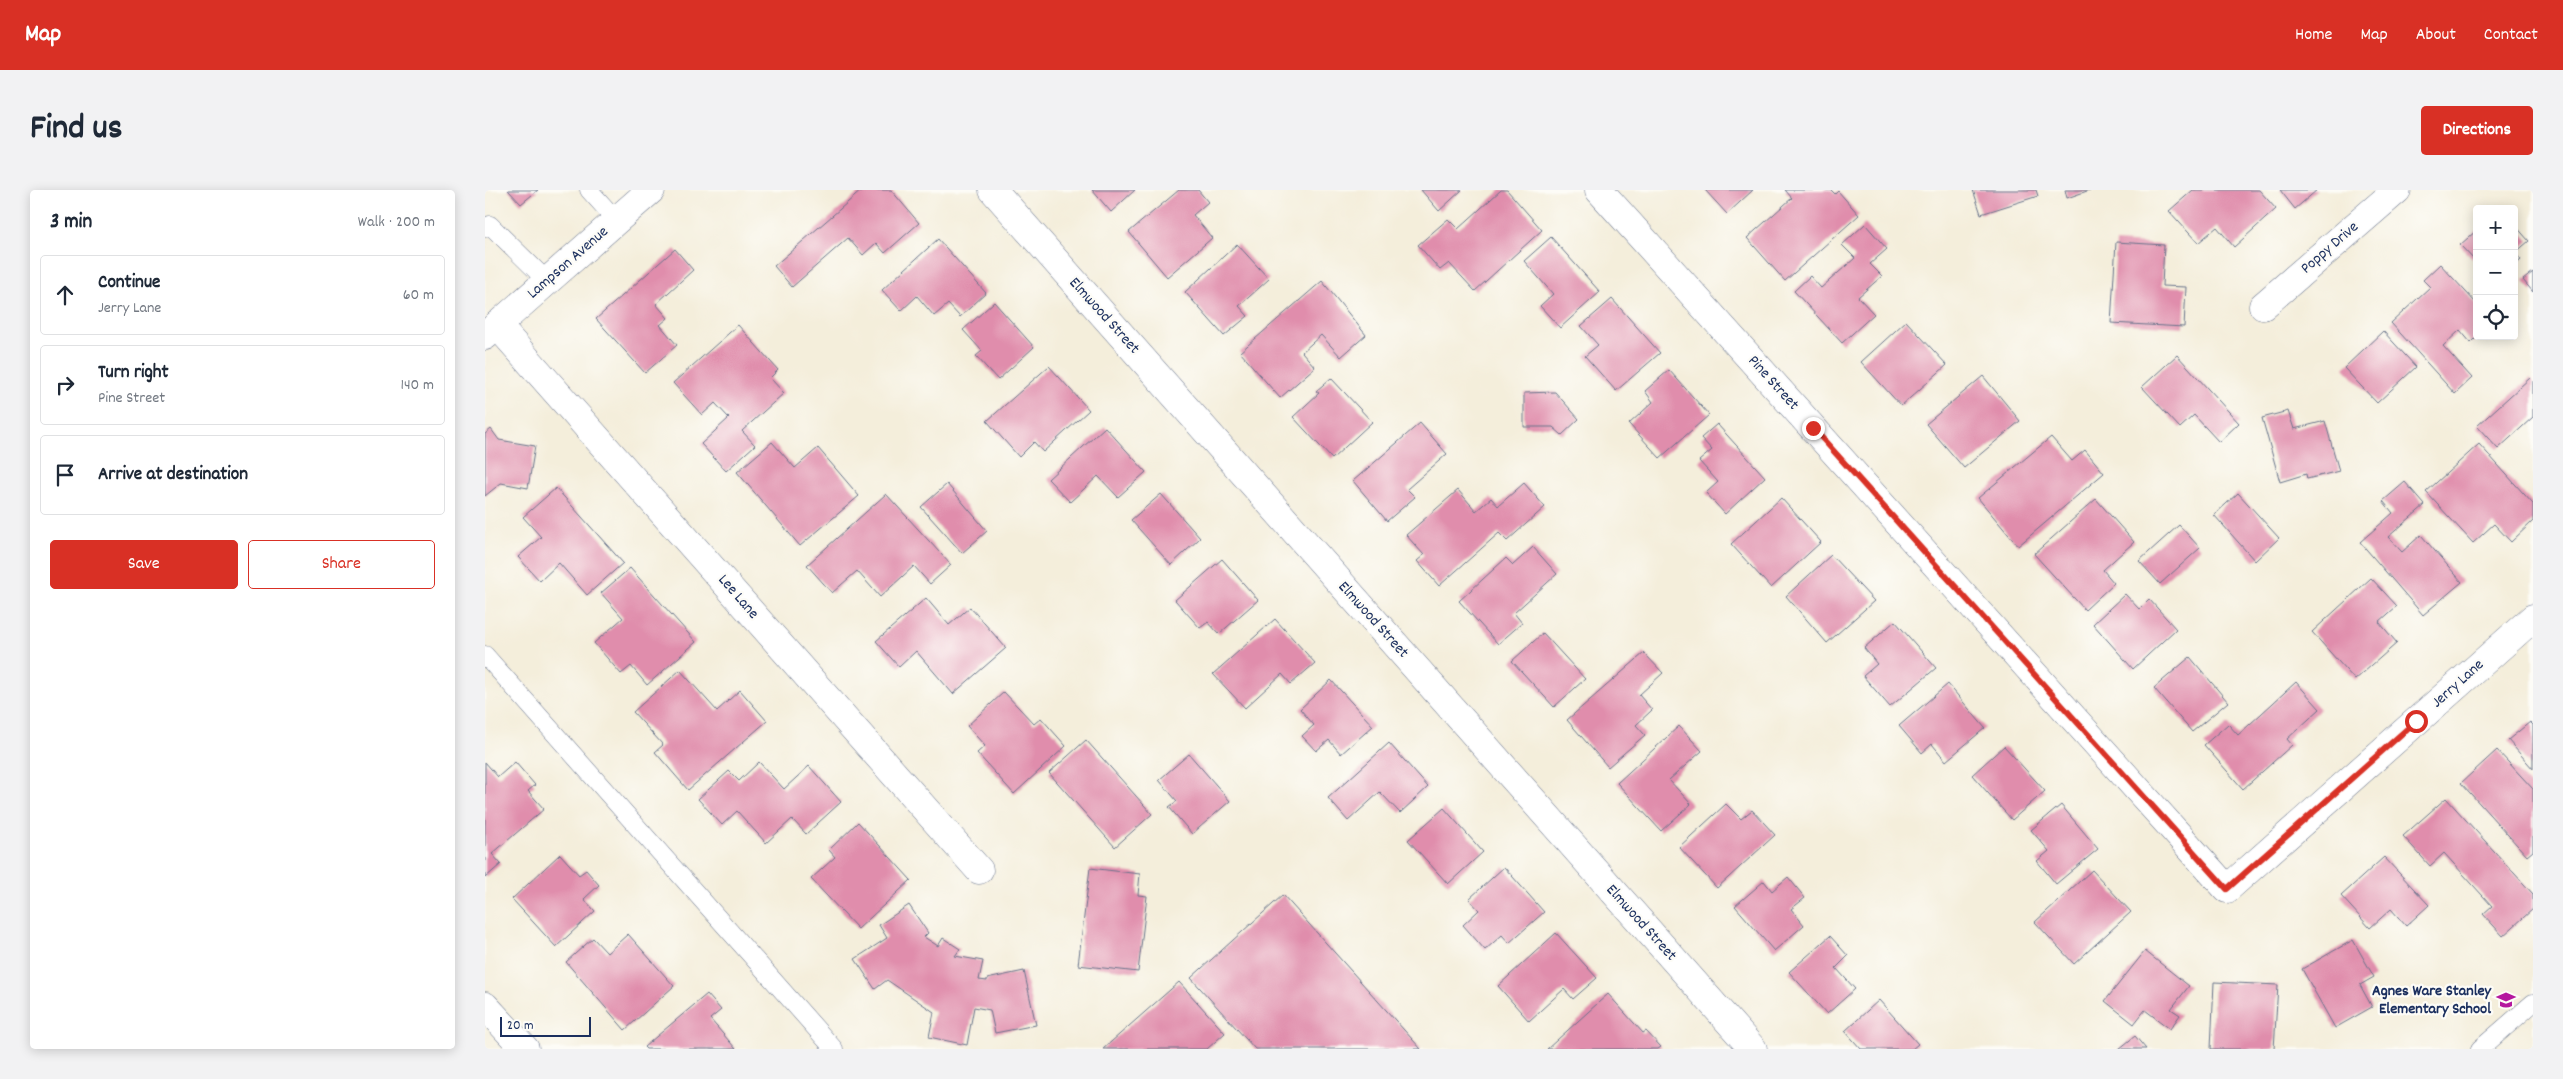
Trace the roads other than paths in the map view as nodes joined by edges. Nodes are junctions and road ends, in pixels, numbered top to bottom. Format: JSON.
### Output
{"nodes":[{"id":1,"x":589,"y":190,"type":"edge"},
{"id":2,"x":651,"y":190,"type":"edge"},
{"id":3,"x":993,"y":190,"type":"edge"},
{"id":4,"x":1599,"y":190,"type":"edge"},
{"id":5,"x":2397,"y":190,"type":"edge"},
{"id":6,"x":616,"y":220,"type":"junction"},
{"id":7,"x":485,"y":228,"type":"edge"},
{"id":8,"x":547,"y":281,"type":"junction"},
{"id":9,"x":2263,"y":306,"type":"dead end"},
{"id":10,"x":491,"y":330,"type":"edge"},
{"id":11,"x":2533,"y":618,"type":"edge"},
{"id":12,"x":485,"y":655,"type":"edge"},
{"id":13,"x":979,"y":870,"type":"dead end"},
{"id":14,"x":2227,"y":889,"type":"joint"},
{"id":15,"x":2533,"y":1003,"type":"edge"},
{"id":16,"x":485,"y":1006,"type":"edge"},
{"id":17,"x":525,"y":1049,"type":"edge"},
{"id":18,"x":834,"y":1049,"type":"edge"},
{"id":19,"x":1753,"y":1049,"type":"edge"},
{"id":20,"x":2480,"y":1049,"type":"edge"}],
"edges":[{"from":1,"to":6,"type":"lane"},
{"from":2,"to":6,"type":"street","name":"Lampson Avenue"},
{"from":3,"to":19,"type":"street","name":"Elmwood Street"},
{"from":4,"to":14,"type":"street","name":"Pine Street"},
{"from":5,"to":9,"type":"street","name":"Poppy Drive"},
{"from":6,"to":8,"type":"street","name":"Lampson Avenue"},
{"from":7,"to":8,"type":"lane"},
{"from":8,"to":10,"type":"street","name":"Lampson Avenue"},
{"from":10,"to":13,"type":"street","name":"Lee Lane"},
{"from":11,"to":14,"type":"street","name":"Jerry Lane"},
{"from":12,"to":18,"type":"lane"},
{"from":15,"to":20,"type":"lane"},
{"from":16,"to":17,"type":"street"}]}
